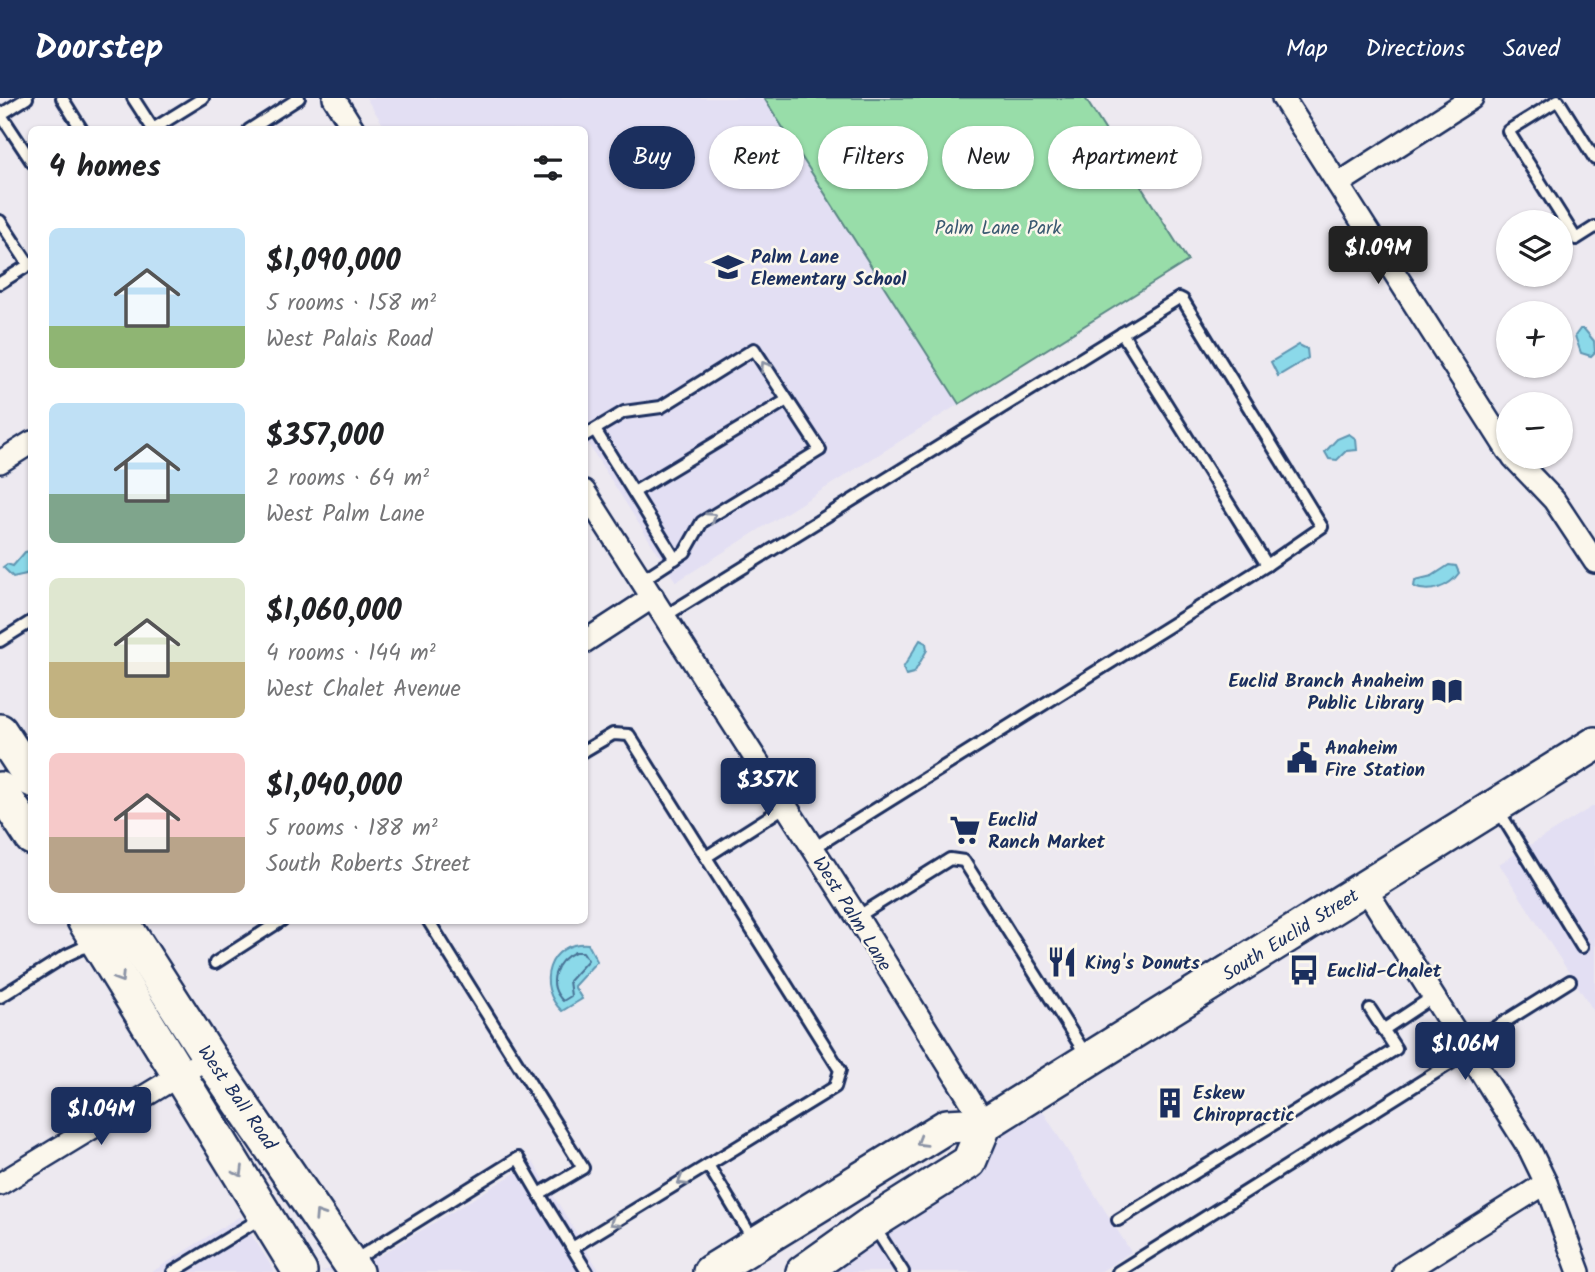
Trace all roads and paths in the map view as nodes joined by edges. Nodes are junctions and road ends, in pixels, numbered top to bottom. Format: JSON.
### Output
{"nodes":[{"id":1,"x":27,"y":98,"type":"edge"},
{"id":2,"x":62,"y":98,"type":"edge"},
{"id":3,"x":133,"y":98,"type":"edge"},
{"id":4,"x":203,"y":98,"type":"edge"},
{"id":5,"x":299,"y":98,"type":"edge"},
{"id":6,"x":334,"y":98,"type":"edge"},
{"id":7,"x":1283,"y":98,"type":"edge"},
{"id":8,"x":1472,"y":98,"type":"edge"},
{"id":9,"x":0,"y":115,"type":"edge"},
{"id":10,"x":80,"y":126,"type":"edge"},
{"id":11,"x":151,"y":126,"type":"edge"},
{"id":12,"x":158,"y":126,"type":"edge"},
{"id":13,"x":255,"y":126,"type":"edge"},
{"id":14,"x":352,"y":126,"type":"edge"},
{"id":15,"x":28,"y":156,"type":"edge"},
{"id":16,"x":1595,"y":159,"type":"edge"},
{"id":17,"x":1338,"y":184,"type":"junction"},
{"id":18,"x":0,"y":221,"type":"edge"},
{"id":19,"x":1595,"y":227,"type":"edge"},
{"id":20,"x":28,"y":261,"type":"edge"},
{"id":21,"x":28,"y":265,"type":"edge"},
{"id":22,"x":0,"y":283,"type":"edge"},
{"id":23,"x":1122,"y":333,"type":"junction"},
{"id":24,"x":787,"y":400,"type":"junction"},
{"id":25,"x":1496,"y":432,"type":"edge"},
{"id":26,"x":590,"y":433,"type":"edge"},
{"id":27,"x":28,"y":444,"type":"edge"},
{"id":28,"x":0,"y":462,"type":"edge"},
{"id":29,"x":1525,"y":469,"type":"edge"},
{"id":30,"x":634,"y":492,"type":"junction"},
{"id":31,"x":588,"y":497,"type":"edge"},
{"id":32,"x":675,"y":559,"type":"junction"},
{"id":33,"x":1595,"y":562,"type":"edge"},
{"id":34,"x":1267,"y":565,"type":"junction"},
{"id":35,"x":648,"y":588,"type":"junction"},
{"id":36,"x":665,"y":616,"type":"junction"},
{"id":37,"x":28,"y":624,"type":"edge"},
{"id":38,"x":588,"y":639,"type":"edge"},
{"id":39,"x":0,"y":641,"type":"edge"},
{"id":40,"x":0,"y":731,"type":"edge"},
{"id":41,"x":1595,"y":744,"type":"edge"},
{"id":42,"x":588,"y":749,"type":"edge"},
{"id":43,"x":28,"y":774,"type":"edge"},
{"id":44,"x":0,"y":789,"type":"edge"},
{"id":45,"x":786,"y":806,"type":"junction"},
{"id":46,"x":1496,"y":806,"type":"junction"},
{"id":47,"x":28,"y":832,"type":"edge"},
{"id":48,"x":813,"y":849,"type":"junction"},
{"id":49,"x":706,"y":857,"type":"junction"},
{"id":50,"x":1365,"y":888,"type":"junction"},
{"id":51,"x":857,"y":917,"type":"junction"},
{"id":52,"x":276,"y":924,"type":"edge"},
{"id":53,"x":430,"y":924,"type":"edge"},
{"id":54,"x":114,"y":926,"type":"edge"},
{"id":55,"x":1582,"y":947,"type":"dead end"},
{"id":56,"x":215,"y":963,"type":"dead end"},
{"id":57,"x":1570,"y":981,"type":"dead end"},
{"id":58,"x":1434,"y":996,"type":"junction"},
{"id":59,"x":0,"y":997,"type":"edge"},
{"id":60,"x":1370,"y":1009,"type":"dead end"},
{"id":61,"x":1383,"y":1030,"type":"junction"},
{"id":62,"x":1468,"y":1049,"type":"junction"},
{"id":63,"x":209,"y":1056,"type":"junction"},
{"id":64,"x":1089,"y":1060,"type":"junction"},
{"id":65,"x":180,"y":1074,"type":"junction"},
{"id":66,"x":985,"y":1124,"type":"junction"},
{"id":67,"x":708,"y":1165,"type":"junction"},
{"id":68,"x":1546,"y":1182,"type":"junction"},
{"id":69,"x":0,"y":1184,"type":"edge"},
{"id":70,"x":539,"y":1194,"type":"junction"},
{"id":71,"x":265,"y":1215,"type":"junction"},
{"id":72,"x":1118,"y":1220,"type":"dead end"},
{"id":73,"x":872,"y":1223,"type":"junction"},
{"id":74,"x":755,"y":1243,"type":"junction"},
{"id":75,"x":572,"y":1248,"type":"junction"},
{"id":76,"x":353,"y":1268,"type":"edge"},
{"id":77,"x":173,"y":1272,"type":"edge"},
{"id":78,"x":300,"y":1272,"type":"edge"},
{"id":79,"x":587,"y":1272,"type":"edge"},
{"id":80,"x":710,"y":1272,"type":"edge"},
{"id":81,"x":803,"y":1272,"type":"edge"},
{"id":82,"x":903,"y":1272,"type":"edge"},
{"id":83,"x":1118,"y":1272,"type":"edge"},
{"id":84,"x":1404,"y":1272,"type":"edge"},
{"id":85,"x":1579,"y":1272,"type":"edge"}],
"edges":[{"from":1,"to":9,"type":"lane"},
{"from":2,"to":10,"type":"lane"},
{"from":3,"to":11,"type":"lane"},
{"from":4,"to":12,"type":"lane"},
{"from":5,"to":13,"type":"lane"},
{"from":6,"to":14,"type":"street"},
{"from":7,"to":17,"type":"street"},
{"from":8,"to":17,"type":"street"},
{"from":9,"to":15,"type":"lane"},
{"from":16,"to":19,"type":"lane"},
{"from":17,"to":25,"type":"street"},
{"from":18,"to":20,"type":"lane"},
{"from":21,"to":22,"type":"lane"},
{"from":23,"to":34,"type":"lane"},
{"from":23,"to":34,"type":"lane"},
{"from":23,"to":36,"type":"lane"},
{"from":24,"to":26,"type":"lane","one_way":true},
{"from":24,"to":30,"type":"lane"},
{"from":32,"to":24,"type":"lane","one_way":true},
{"from":26,"to":30,"type":"lane"},
{"from":27,"to":28,"type":"street"},
{"from":29,"to":33,"type":"street"},
{"from":30,"to":32,"type":"lane"},
{"from":31,"to":35,"type":"street","name":"West Palm Lane"},
{"from":32,"to":35,"type":"lane"},
{"from":34,"to":48,"type":"lane"},
{"from":35,"to":36,"type":"street","name":"West Palm Lane"},
{"from":35,"to":38,"type":"street"},
{"from":36,"to":45,"type":"street","name":"West Palm Lane"},
{"from":37,"to":39,"type":"lane"},
{"from":40,"to":43,"type":"main road"},
{"from":41,"to":46,"type":"main road","name":"South Euclid Street"},
{"from":42,"to":49,"type":"lane"},
{"from":44,"to":47,"type":"main road"},
{"from":45,"to":48,"type":"street","name":"West Palm Lane"},
{"from":45,"to":49,"type":"lane"},
{"from":46,"to":50,"type":"main road","name":"South Euclid Street"},
{"from":46,"to":55,"type":"lane"},
{"from":48,"to":51,"type":"street","name":"West Palm Lane"},
{"from":49,"to":67,"type":"lane"},
{"from":50,"to":58,"type":"street"},
{"from":50,"to":64,"type":"main road","name":"South Euclid Street"},
{"from":51,"to":64,"type":"lane"},
{"from":51,"to":66,"type":"street","name":"West Palm Lane"},
{"from":52,"to":56,"type":"lane"},
{"from":53,"to":70,"type":"lane"},
{"from":54,"to":59,"type":"lane"},
{"from":54,"to":63,"type":"main road","name":"West Ball Road"},
{"from":54,"to":65,"type":"main road","name":"West Ball Road","one_way":true},
{"from":57,"to":62,"type":"lane"},
{"from":58,"to":61,"type":"lane"},
{"from":58,"to":62,"type":"street"},
{"from":60,"to":61,"type":"lane"},
{"from":61,"to":72,"type":"lane"},
{"from":62,"to":68,"type":"street"},
{"from":62,"to":83,"type":"lane"},
{"from":63,"to":65,"type":"street"},
{"from":76,"to":63,"type":"main road","name":"West Ball Road","one_way":true},
{"from":64,"to":66,"type":"main road","name":"South Euclid Street"},
{"from":65,"to":69,"type":"street"},
{"from":65,"to":71,"type":"main road","name":"West Ball Road","one_way":true},
{"from":66,"to":73,"type":"main road"},
{"from":66,"to":74,"type":"main road","name":"South Euclid Street","one_way":true},
{"from":67,"to":74,"type":"lane"},
{"from":67,"to":75,"type":"lane","one_way":true},
{"from":68,"to":84,"type":"street"},
{"from":68,"to":85,"type":"street"},
{"from":70,"to":75,"type":"lane"},
{"from":70,"to":76,"type":"lane"},
{"from":71,"to":77,"type":"lane"},
{"from":71,"to":78,"type":"main road","name":"West Ball Road"},
{"from":73,"to":81,"type":"main road"},
{"from":73,"to":82,"type":"lane"},
{"from":74,"to":80,"type":"main road","name":"South Euclid Street"},
{"from":75,"to":79,"type":"lane"}]}
